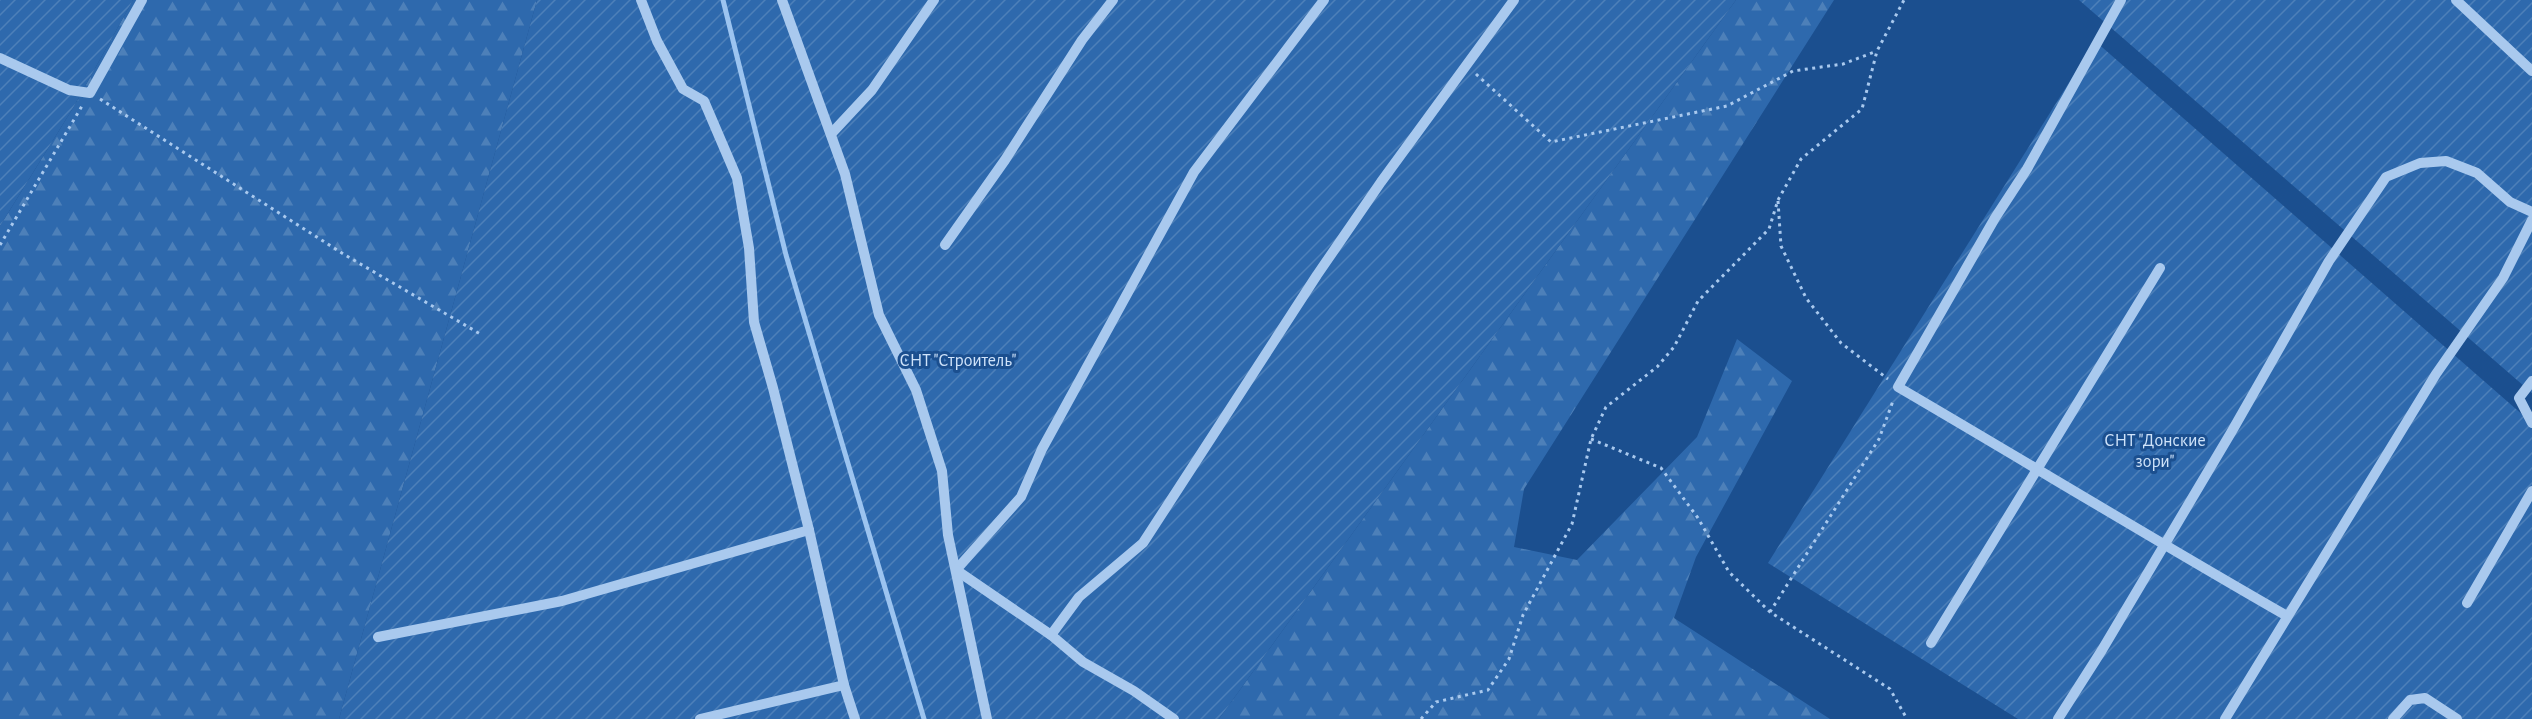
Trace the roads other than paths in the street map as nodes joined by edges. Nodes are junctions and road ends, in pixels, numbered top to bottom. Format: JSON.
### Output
{"nodes":[{"id":1,"x":142,"y":0,"type":"edge"},
{"id":2,"x":640,"y":0,"type":"edge"},
{"id":3,"x":782,"y":0,"type":"edge"},
{"id":4,"x":934,"y":0,"type":"edge"},
{"id":5,"x":1113,"y":0,"type":"edge"},
{"id":6,"x":1324,"y":0,"type":"edge"},
{"id":7,"x":1514,"y":0,"type":"edge"},
{"id":8,"x":2121,"y":0,"type":"edge"},
{"id":9,"x":2456,"y":0,"type":"edge"},
{"id":10,"x":0,"y":58,"type":"edge"},
{"id":11,"x":2532,"y":71,"type":"edge"},
{"id":12,"x":831,"y":134,"type":"junction"},
{"id":13,"x":2532,"y":212,"type":"edge"},
{"id":14,"x":2532,"y":220,"type":"edge"},
{"id":15,"x":945,"y":245,"type":"dead end"},
{"id":16,"x":2160,"y":268,"type":"dead end"},
{"id":17,"x":2532,"y":381,"type":"edge"},
{"id":18,"x":2532,"y":423,"type":"edge"},
{"id":19,"x":2038,"y":468,"type":"junction"},
{"id":20,"x":2532,"y":491,"type":"edge"},
{"id":21,"x":809,"y":530,"type":"junction"},
{"id":22,"x":2164,"y":546,"type":"junction"},
{"id":23,"x":956,"y":570,"type":"junction"},
{"id":24,"x":2467,"y":603,"type":"dead end"},
{"id":25,"x":2287,"y":616,"type":"junction"},
{"id":26,"x":1051,"y":635,"type":"junction"},
{"id":27,"x":378,"y":637,"type":"dead end"},
{"id":28,"x":1931,"y":643,"type":"dead end"},
{"id":29,"x":844,"y":685,"type":"junction"},
{"id":30,"x":700,"y":719,"type":"edge"},
{"id":31,"x":855,"y":719,"type":"edge"},
{"id":32,"x":987,"y":719,"type":"edge"},
{"id":33,"x":1174,"y":719,"type":"edge"},
{"id":34,"x":2058,"y":719,"type":"edge"},
{"id":35,"x":2225,"y":719,"type":"edge"},
{"id":36,"x":2393,"y":719,"type":"edge"},
{"id":37,"x":2457,"y":719,"type":"edge"}],
"edges":[{"from":1,"to":10,"type":"lane"},
{"from":2,"to":21,"type":"lane"},
{"from":3,"to":12,"type":"lane"},
{"from":4,"to":12,"type":"lane"},
{"from":5,"to":15,"type":"lane"},
{"from":6,"to":23,"type":"lane"},
{"from":7,"to":26,"type":"lane"},
{"from":8,"to":19,"type":"lane"},
{"from":9,"to":11,"type":"lane"},
{"from":12,"to":23,"type":"lane"},
{"from":13,"to":22,"type":"lane"},
{"from":14,"to":25,"type":"lane"},
{"from":16,"to":19,"type":"lane"},
{"from":17,"to":18,"type":"lane"},
{"from":19,"to":22,"type":"lane"},
{"from":19,"to":28,"type":"lane"},
{"from":20,"to":24,"type":"lane"},
{"from":21,"to":27,"type":"lane"},
{"from":21,"to":29,"type":"lane"},
{"from":22,"to":25,"type":"lane"},
{"from":22,"to":34,"type":"lane"},
{"from":23,"to":26,"type":"lane"},
{"from":23,"to":32,"type":"lane"},
{"from":25,"to":35,"type":"lane"},
{"from":26,"to":33,"type":"lane"},
{"from":29,"to":30,"type":"lane"},
{"from":29,"to":31,"type":"lane"},
{"from":36,"to":37,"type":"lane"}]}
